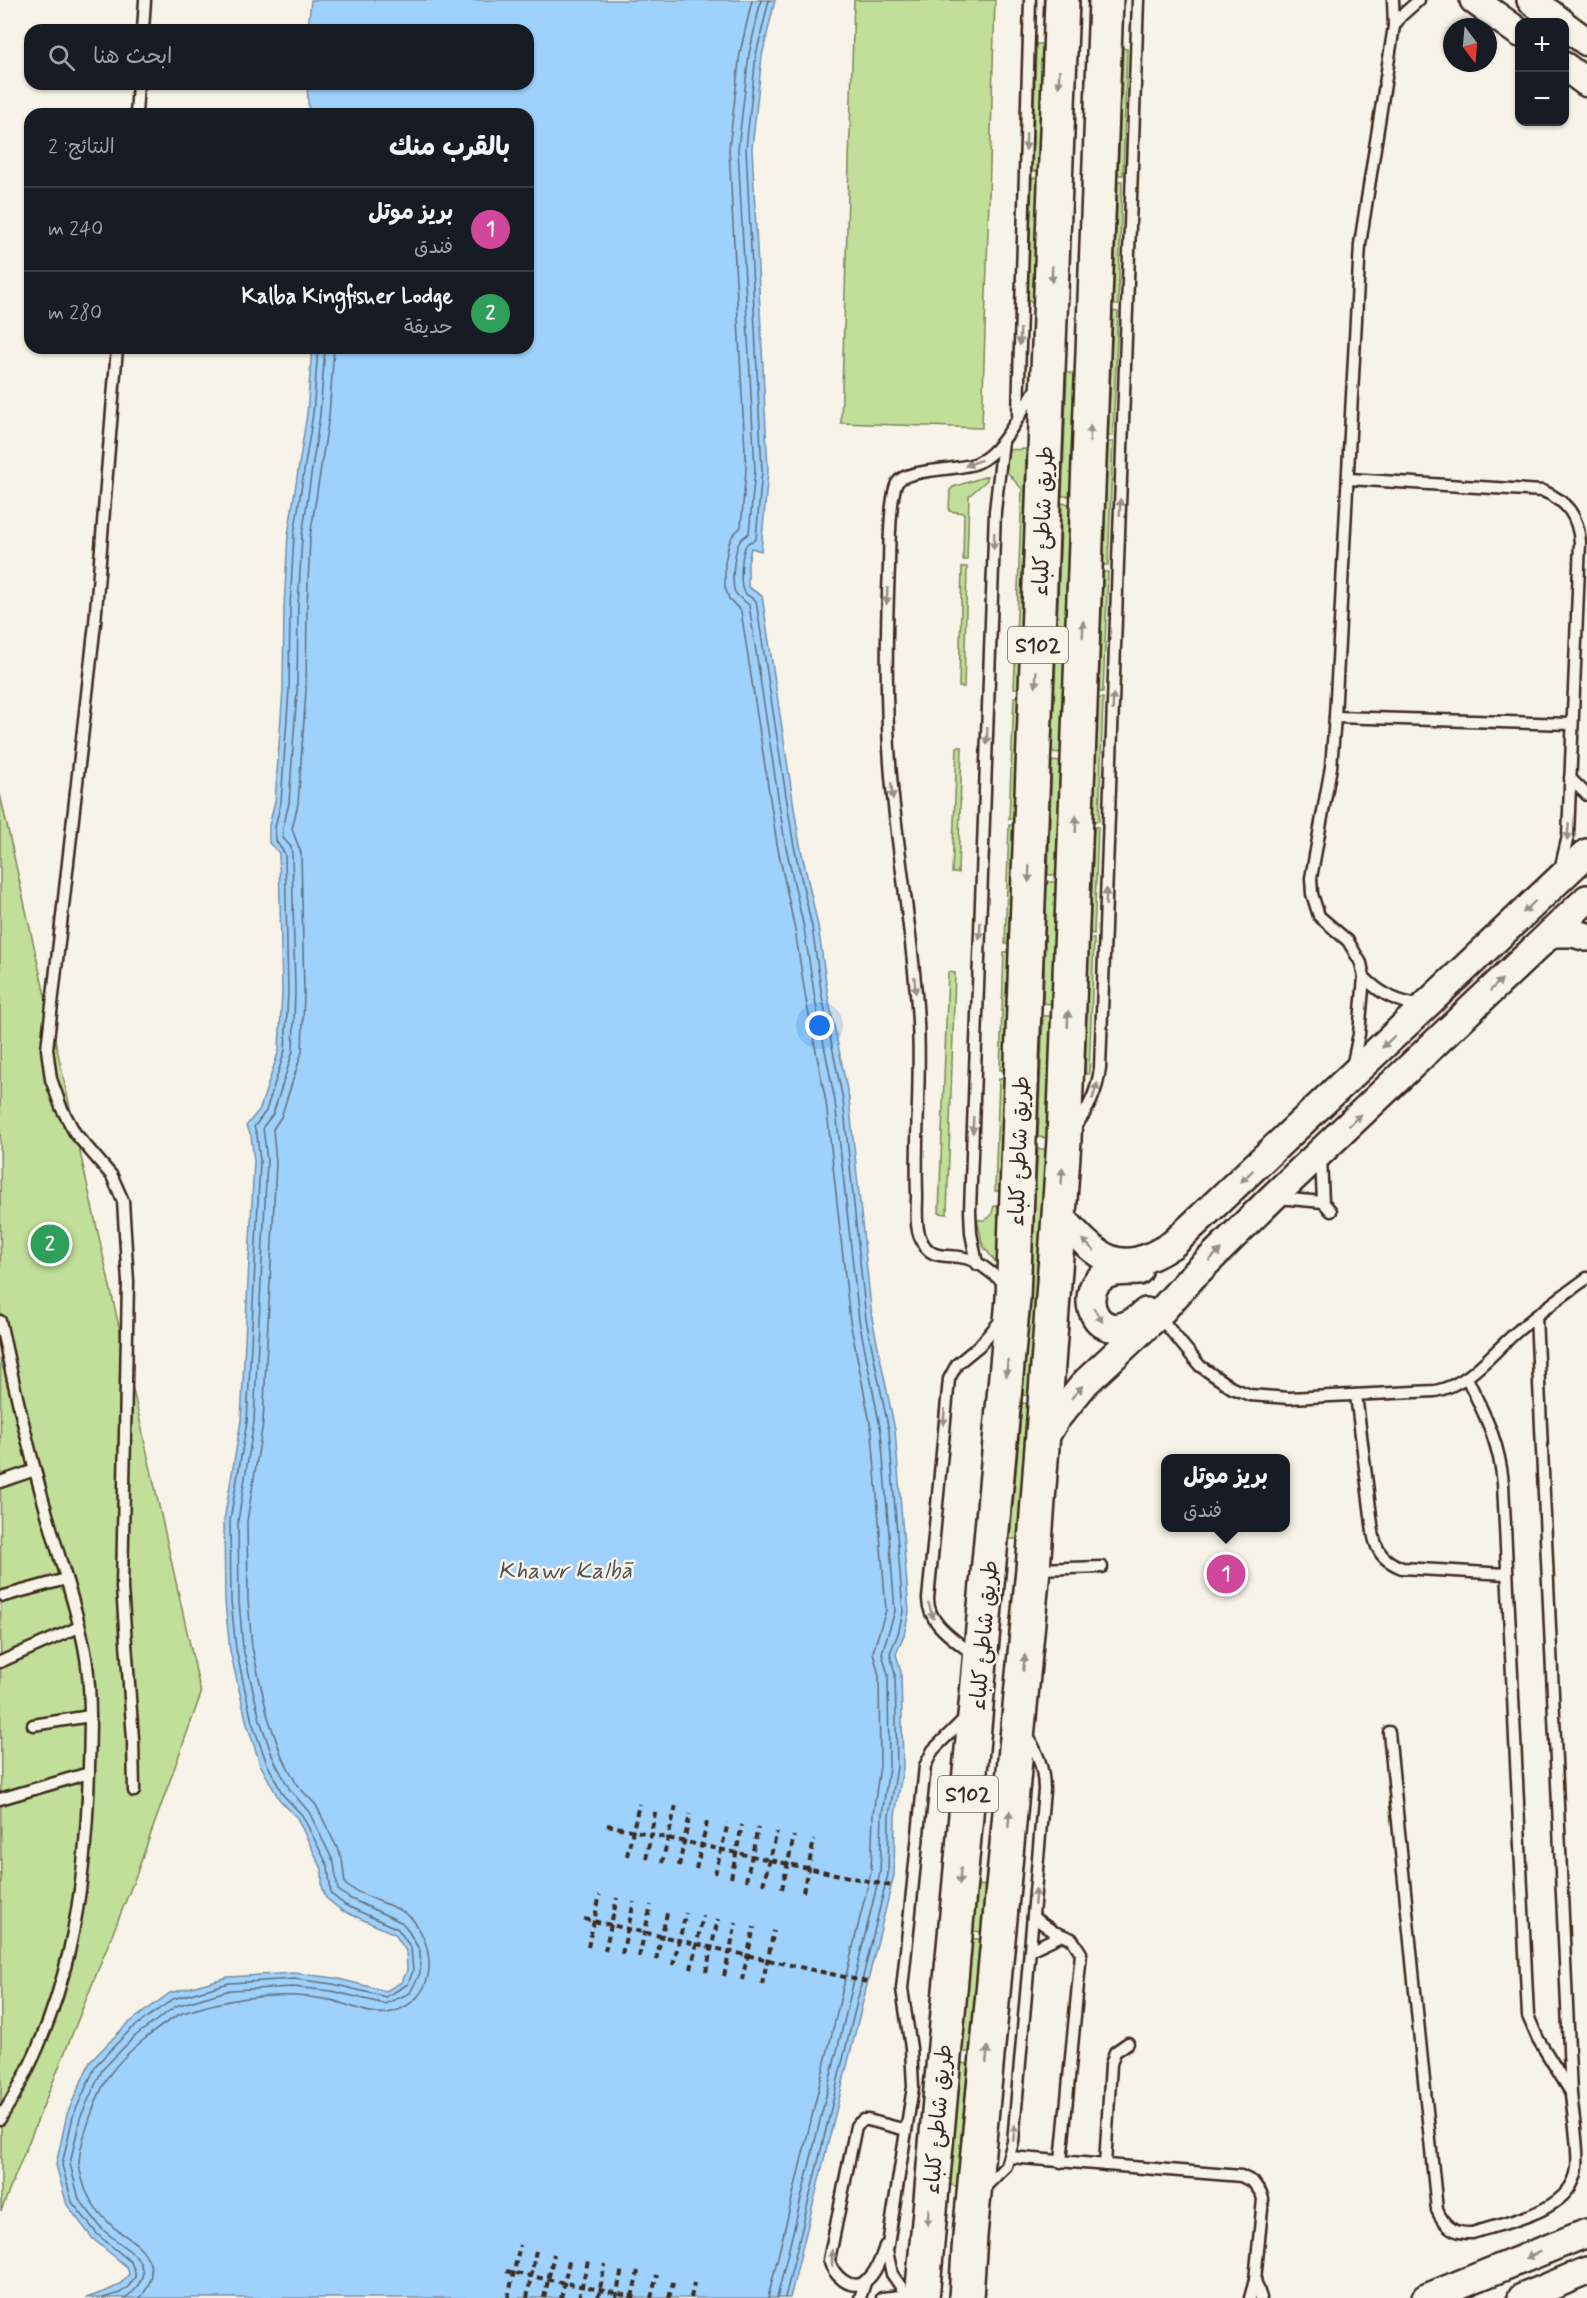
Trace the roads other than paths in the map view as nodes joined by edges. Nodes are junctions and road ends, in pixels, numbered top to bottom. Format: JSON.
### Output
{"nodes":[{"id":1,"x":145,"y":0,"type":"edge"},
{"id":2,"x":1030,"y":0,"type":"edge"},
{"id":3,"x":1062,"y":0,"type":"edge"},
{"id":4,"x":1106,"y":0,"type":"edge"},
{"id":5,"x":1138,"y":0,"type":"edge"},
{"id":6,"x":1394,"y":0,"type":"edge"},
{"id":7,"x":1419,"y":0,"type":"edge"},
{"id":8,"x":1474,"y":0,"type":"edge"},
{"id":9,"x":1552,"y":14,"type":"edge"},
{"id":10,"x":143,"y":24,"type":"edge"},
{"id":11,"x":1394,"y":26,"type":"junction"},
{"id":12,"x":1515,"y":29,"type":"edge"},
{"id":13,"x":1587,"y":42,"type":"edge"},
{"id":14,"x":1060,"y":43,"type":"junction"},
{"id":15,"x":1569,"y":70,"type":"edge"},
{"id":16,"x":1587,"y":83,"type":"edge"},
{"id":17,"x":138,"y":90,"type":"edge"},
{"id":18,"x":136,"y":108,"type":"edge"},
{"id":19,"x":1099,"y":173,"type":"junction"},
{"id":20,"x":117,"y":354,"type":"edge"},
{"id":21,"x":1048,"y":371,"type":"junction"},
{"id":22,"x":1018,"y":415,"type":"junction"},
{"id":23,"x":1004,"y":441,"type":"junction"},
{"id":24,"x":1349,"y":479,"type":"junction"},
{"id":25,"x":1335,"y":717,"type":"junction"},
{"id":26,"x":1571,"y":724,"type":"junction"},
{"id":27,"x":1570,"y":778,"type":"junction"},
{"id":28,"x":1587,"y":795,"type":"edge"},
{"id":29,"x":1587,"y":853,"type":"edge"},
{"id":30,"x":1554,"y":884,"type":"junction"},
{"id":31,"x":1587,"y":899,"type":"edge"},
{"id":32,"x":1551,"y":933,"type":"junction"},
{"id":33,"x":1587,"y":937,"type":"edge"},
{"id":34,"x":1364,"y":977,"type":"junction"},
{"id":35,"x":1427,"y":1005,"type":"junction"},
{"id":36,"x":1348,"y":1079,"type":"junction"},
{"id":37,"x":1064,"y":1140,"type":"junction"},
{"id":38,"x":1322,"y":1151,"type":"junction"},
{"id":39,"x":1272,"y":1198,"type":"junction"},
{"id":40,"x":1323,"y":1202,"type":"junction"},
{"id":41,"x":1331,"y":1211,"type":"dead end"},
{"id":42,"x":1059,"y":1215,"type":"junction"},
{"id":43,"x":1185,"y":1235,"type":"junction"},
{"id":44,"x":977,"y":1263,"type":"junction"},
{"id":45,"x":1191,"y":1278,"type":"junction"},
{"id":46,"x":1586,"y":1280,"type":"edge"},
{"id":47,"x":1013,"y":1294,"type":"junction"},
{"id":48,"x":1158,"y":1315,"type":"junction"},
{"id":49,"x":1536,"y":1316,"type":"junction"},
{"id":50,"x":0,"y":1325,"type":"edge"},
{"id":51,"x":1467,"y":1378,"type":"junction"},
{"id":52,"x":1356,"y":1395,"type":"junction"},
{"id":53,"x":1043,"y":1440,"type":"junction"},
{"id":54,"x":35,"y":1470,"type":"junction"},
{"id":55,"x":0,"y":1482,"type":"edge"},
{"id":56,"x":1102,"y":1567,"type":"dead end"},
{"id":57,"x":1033,"y":1569,"type":"junction"},
{"id":58,"x":1506,"y":1574,"type":"junction"},
{"id":59,"x":66,"y":1579,"type":"junction"},
{"id":60,"x":4,"y":1596,"type":"dead end"},
{"id":61,"x":80,"y":1627,"type":"junction"},
{"id":62,"x":980,"y":1661,"type":"junction"},
{"id":63,"x":0,"y":1662,"type":"edge"},
{"id":64,"x":976,"y":1707,"type":"junction"},
{"id":65,"x":90,"y":1716,"type":"junction"},
{"id":66,"x":1019,"y":1722,"type":"junction"},
{"id":67,"x":33,"y":1725,"type":"dead end"},
{"id":68,"x":1389,"y":1732,"type":"dead end"},
{"id":69,"x":89,"y":1773,"type":"junction"},
{"id":70,"x":134,"y":1791,"type":"dead end"},
{"id":71,"x":0,"y":1799,"type":"edge"},
{"id":72,"x":1003,"y":1881,"type":"junction"},
{"id":73,"x":1033,"y":1917,"type":"junction"},
{"id":74,"x":1062,"y":1935,"type":"junction"},
{"id":75,"x":1030,"y":1950,"type":"junction"},
{"id":76,"x":1128,"y":2043,"type":"dead end"},
{"id":77,"x":1571,"y":2094,"type":"junction"},
{"id":78,"x":0,"y":2119,"type":"edge"},
{"id":79,"x":906,"y":2130,"type":"junction"},
{"id":80,"x":1010,"y":2157,"type":"junction"},
{"id":81,"x":1060,"y":2162,"type":"junction"},
{"id":82,"x":1105,"y":2166,"type":"junction"},
{"id":83,"x":1582,"y":2166,"type":"edge"},
{"id":84,"x":973,"y":2197,"type":"junction"},
{"id":85,"x":1587,"y":2232,"type":"edge"},
{"id":86,"x":888,"y":2237,"type":"junction"},
{"id":87,"x":1587,"y":2271,"type":"edge"},
{"id":88,"x":866,"y":2280,"type":"junction"},
{"id":89,"x":1255,"y":2280,"type":"junction"},
{"id":90,"x":917,"y":2297,"type":"edge"},
{"id":91,"x":860,"y":2298,"type":"edge"},
{"id":92,"x":882,"y":2298,"type":"edge"},
{"id":93,"x":966,"y":2298,"type":"edge"},
{"id":94,"x":1250,"y":2298,"type":"edge"},
{"id":95,"x":1261,"y":2298,"type":"edge"},
{"id":96,"x":1426,"y":2298,"type":"edge"},
{"id":97,"x":1522,"y":2298,"type":"edge"}],
"edges":[{"from":1,"to":10,"type":"lane"},
{"from":2,"to":22,"type":"lane","one_way":true},
{"from":3,"to":14,"type":"highway","name":"طريق شاطئ كلباء","number":"S102"},
{"from":4,"to":19,"type":"highway","name":"طريق شاطئ كلباء","number":"S102"},
{"from":37,"to":5,"type":"lane","one_way":true},
{"from":6,"to":11,"type":"lane"},
{"from":7,"to":11,"type":"lane"},
{"from":8,"to":12,"type":"street"},
{"from":9,"to":13,"type":"street"},
{"from":11,"to":24,"type":"lane"},
{"from":14,"to":19,"type":"highway"},
{"from":14,"to":21,"type":"highway","name":"طريق شاطئ كلباء","number":"S102","one_way":true},
{"from":15,"to":16,"type":"street"},
{"from":17,"to":18,"type":"lane"},
{"from":37,"to":19,"type":"highway","name":"طريق شاطئ كلباء","number":"S102","one_way":true},
{"from":20,"to":70,"type":"lane"},
{"from":21,"to":22,"type":"lane"},
{"from":21,"to":47,"type":"highway","name":"طريق شاطئ كلباء","number":"S102","one_way":true},
{"from":22,"to":23,"type":"lane"},
{"from":23,"to":44,"type":"lane","one_way":true},
{"from":23,"to":44,"type":"lane","one_way":true},
{"from":24,"to":25,"type":"lane"},
{"from":24,"to":26,"type":"lane"},
{"from":25,"to":26,"type":"lane"},
{"from":25,"to":34,"type":"lane"},
{"from":26,"to":27,"type":"lane"},
{"from":27,"to":28,"type":"lane"},
{"from":27,"to":30,"type":"lane","one_way":true},
{"from":29,"to":30,"type":"street"},
{"from":30,"to":35,"type":"street","one_way":true},
{"from":31,"to":32,"type":"street"},
{"from":32,"to":33,"type":"street"},
{"from":38,"to":32,"type":"street","one_way":true},
{"from":34,"to":35,"type":"lane"},
{"from":34,"to":36,"type":"lane"},
{"from":35,"to":36,"type":"street","one_way":true},
{"from":36,"to":43,"type":"street","one_way":true},
{"from":42,"to":37,"type":"highway","name":"طريق شاطئ كلباء","number":"S102","one_way":true},
{"from":38,"to":39,"type":"street"},
{"from":38,"to":40,"type":"lane"},
{"from":39,"to":40,"type":"lane"},
{"from":45,"to":39,"type":"street","one_way":true},
{"from":40,"to":41,"type":"lane"},
{"from":43,"to":42,"type":"street","one_way":true},
{"from":42,"to":53,"type":"highway","name":"طريق شاطئ كلباء","number":"S102"},
{"from":43,"to":45,"type":"street","one_way":true},
{"from":44,"to":47,"type":"lane"},
{"from":45,"to":48,"type":"street"},
{"from":46,"to":49,"type":"lane"},
{"from":47,"to":62,"type":"highway","name":"طريق شاطئ كلباء","number":"S102","one_way":true},
{"from":47,"to":62,"type":"lane","one_way":true},
{"from":48,"to":52,"type":"lane"},
{"from":53,"to":48,"type":"street","one_way":true},
{"from":49,"to":51,"type":"lane"},
{"from":49,"to":77,"type":"lane"},
{"from":50,"to":54,"type":"lane"},
{"from":51,"to":52,"type":"lane"},
{"from":51,"to":58,"type":"lane"},
{"from":52,"to":58,"type":"lane"},
{"from":53,"to":57,"type":"highway","name":"طريق شاطئ كلباء","number":"S102"},
{"from":54,"to":55,"type":"lane"},
{"from":54,"to":59,"type":"lane"},
{"from":56,"to":57,"type":"lane"},
{"from":66,"to":57,"type":"highway","name":"طريق شاطئ كلباء","number":"S102","one_way":true},
{"from":58,"to":77,"type":"lane"},
{"from":59,"to":60,"type":"lane"},
{"from":59,"to":61,"type":"lane"},
{"from":61,"to":63,"type":"lane"},
{"from":61,"to":65,"type":"lane"},
{"from":62,"to":64,"type":"highway","name":"طريق شاطئ كلباء","number":"S102"},
{"from":64,"to":72,"type":"highway"},
{"from":64,"to":79,"type":"lane"},
{"from":64,"to":90,"type":"highway","name":"طريق شاطئ كلباء","number":"S102","one_way":true},
{"from":65,"to":67,"type":"lane"},
{"from":65,"to":69,"type":"lane"},
{"from":72,"to":66,"type":"highway","name":"طريق شاطئ كلباء","number":"S102","one_way":true},
{"from":73,"to":66,"type":"lane","one_way":true},
{"from":68,"to":83,"type":"lane"},
{"from":69,"to":71,"type":"lane"},
{"from":69,"to":78,"type":"lane"},
{"from":84,"to":72,"type":"highway","name":"طريق شاطئ كلباء","number":"S102","one_way":true},
{"from":73,"to":74,"type":"lane"},
{"from":73,"to":75,"type":"lane"},
{"from":74,"to":75,"type":"lane"},
{"from":74,"to":81,"type":"lane"},
{"from":80,"to":75,"type":"lane","one_way":true},
{"from":76,"to":82,"type":"lane"},
{"from":77,"to":83,"type":"lane"},
{"from":79,"to":86,"type":"lane"},
{"from":88,"to":79,"type":"lane","one_way":true},
{"from":80,"to":81,"type":"lane"},
{"from":80,"to":84,"type":"lane"},
{"from":81,"to":82,"type":"lane"},
{"from":82,"to":89,"type":"lane"},
{"from":84,"to":93,"type":"highway","name":"طريق شاطئ كلباء","number":"S102"},
{"from":85,"to":96,"type":"street","one_way":true},
{"from":86,"to":88,"type":"lane"},
{"from":86,"to":90,"type":"lane"},
{"from":87,"to":97,"type":"street"},
{"from":88,"to":91,"type":"lane"},
{"from":89,"to":94,"type":"lane"},
{"from":89,"to":95,"type":"lane"},
{"from":90,"to":92,"type":"lane"}]}
